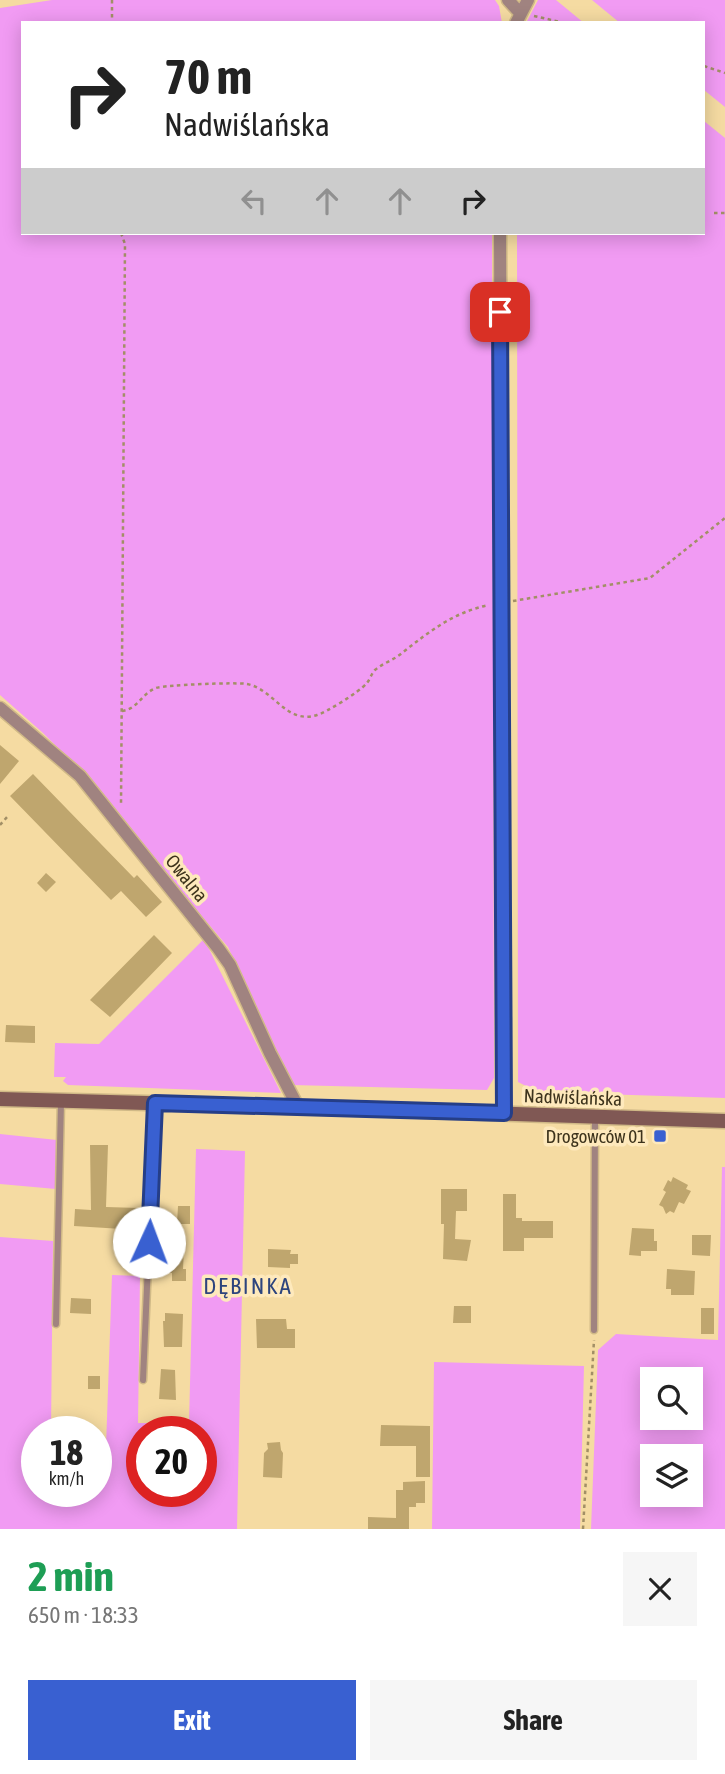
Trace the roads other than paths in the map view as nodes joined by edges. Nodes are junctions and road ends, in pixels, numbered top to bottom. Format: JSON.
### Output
{"nodes":[{"id":1,"x":508,"y":0,"type":"edge"},
{"id":2,"x":528,"y":0,"type":"edge"},
{"id":3,"x":518,"y":18,"type":"edge"},
{"id":4,"x":500,"y":235,"type":"edge"},
{"id":5,"x":0,"y":708,"type":"edge"},
{"id":6,"x":0,"y":1099,"type":"edge"},
{"id":7,"x":61,"y":1101,"type":"junction"},
{"id":8,"x":155,"y":1103,"type":"junction"},
{"id":9,"x":298,"y":1107,"type":"junction"},
{"id":10,"x":504,"y":1113,"type":"junction"},
{"id":11,"x":594,"y":1116,"type":"junction"},
{"id":12,"x":725,"y":1121,"type":"edge"},
{"id":13,"x":57,"y":1324,"type":"dead end"},
{"id":14,"x":594,"y":1329,"type":"road end"},
{"id":15,"x":143,"y":1380,"type":"dead end"}],
"edges":[{"from":1,"to":3,"type":"street"},
{"from":2,"to":3,"type":"street"},
{"from":4,"to":10,"type":"street"},
{"from":5,"to":9,"type":"street","name":"Owalna"},
{"from":6,"to":7,"type":"main road","name":"Nadwiślańska"},
{"from":7,"to":8,"type":"main road","name":"Nadwiślańska"},
{"from":7,"to":13,"type":"lane"},
{"from":8,"to":9,"type":"main road","name":"Nadwiślańska"},
{"from":8,"to":15,"type":"lane"},
{"from":9,"to":10,"type":"main road","name":"Nadwiślańska"},
{"from":10,"to":11,"type":"main road","name":"Nadwiślańska"},
{"from":11,"to":12,"type":"main road","name":"Nadwiślańska"},
{"from":11,"to":14,"type":"lane"}]}
